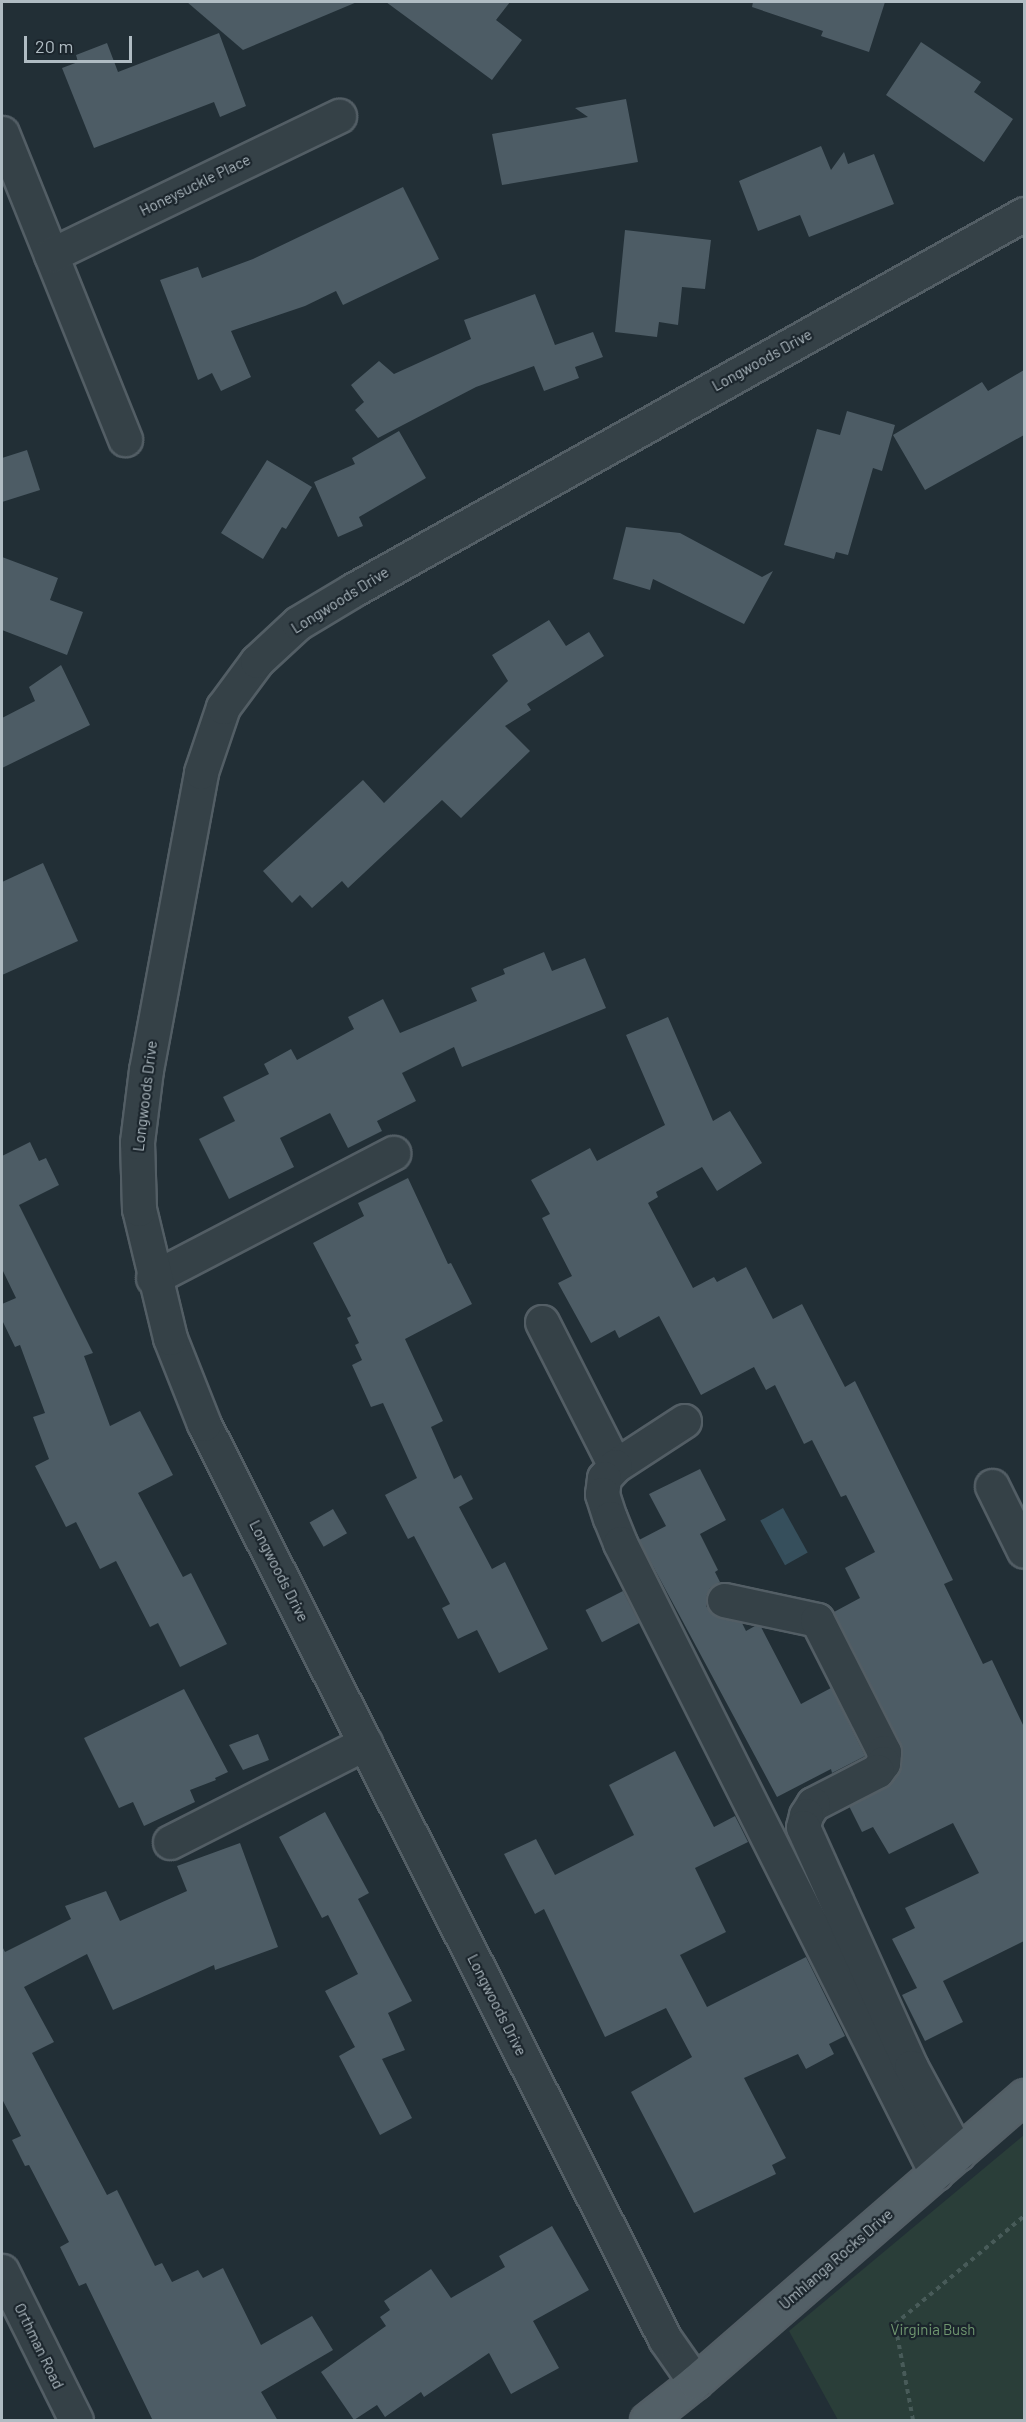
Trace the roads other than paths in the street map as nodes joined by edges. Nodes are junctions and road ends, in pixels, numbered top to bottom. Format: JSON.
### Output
{"nodes":[{"id":1,"x":339,"y":116,"type":"dead end"},
{"id":2,"x":2,"y":133,"type":"edge"},
{"id":3,"x":1024,"y":214,"type":"edge"},
{"id":4,"x":51,"y":255,"type":"junction"},
{"id":5,"x":125,"y":438,"type":"dead end"},
{"id":6,"x":393,"y":1153,"type":"dead end"},
{"id":7,"x":153,"y":1278,"type":"junction"},
{"id":8,"x":542,"y":1322,"type":"dead end"},
{"id":9,"x":684,"y":1422,"type":"dead end"},
{"id":10,"x":615,"y":1466,"type":"junction"},
{"id":11,"x":992,"y":1486,"type":"dead end"},
{"id":12,"x":1024,"y":1551,"type":"edge"},
{"id":13,"x":724,"y":1600,"type":"dead end"},
{"id":14,"x":365,"y":1743,"type":"junction"},
{"id":15,"x":170,"y":1842,"type":"dead end"},
{"id":16,"x":1024,"y":2096,"type":"edge"},
{"id":17,"x":947,"y":2163,"type":"junction"},
{"id":18,"x":2,"y":2271,"type":"edge"},
{"id":19,"x":694,"y":2382,"type":"junction"},
{"id":20,"x":76,"y":2421,"type":"edge"},
{"id":21,"x":647,"y":2421,"type":"edge"}],
"edges":[{"from":1,"to":4,"type":"street","name":"Honeysuckle Place"},
{"from":2,"to":4,"type":"street"},
{"from":3,"to":7,"type":"street","name":"Longwoods Drive"},
{"from":4,"to":5,"type":"street"},
{"from":6,"to":7,"type":"street"},
{"from":7,"to":14,"type":"street","name":"Longwoods Drive"},
{"from":8,"to":10,"type":"street"},
{"from":9,"to":10,"type":"street"},
{"from":10,"to":17,"type":"street"},
{"from":11,"to":12,"type":"street"},
{"from":13,"to":17,"type":"street"},
{"from":14,"to":15,"type":"street"},
{"from":14,"to":19,"type":"street","name":"Longwoods Drive"},
{"from":16,"to":17,"type":"main road","name":"Umhlanga Rocks Drive"},
{"from":17,"to":19,"type":"main road","name":"Umhlanga Rocks Drive"},
{"from":18,"to":20,"type":"street","name":"Orthman Road"},
{"from":19,"to":21,"type":"main road","name":"Umhlanga Rocks Drive"}]}
